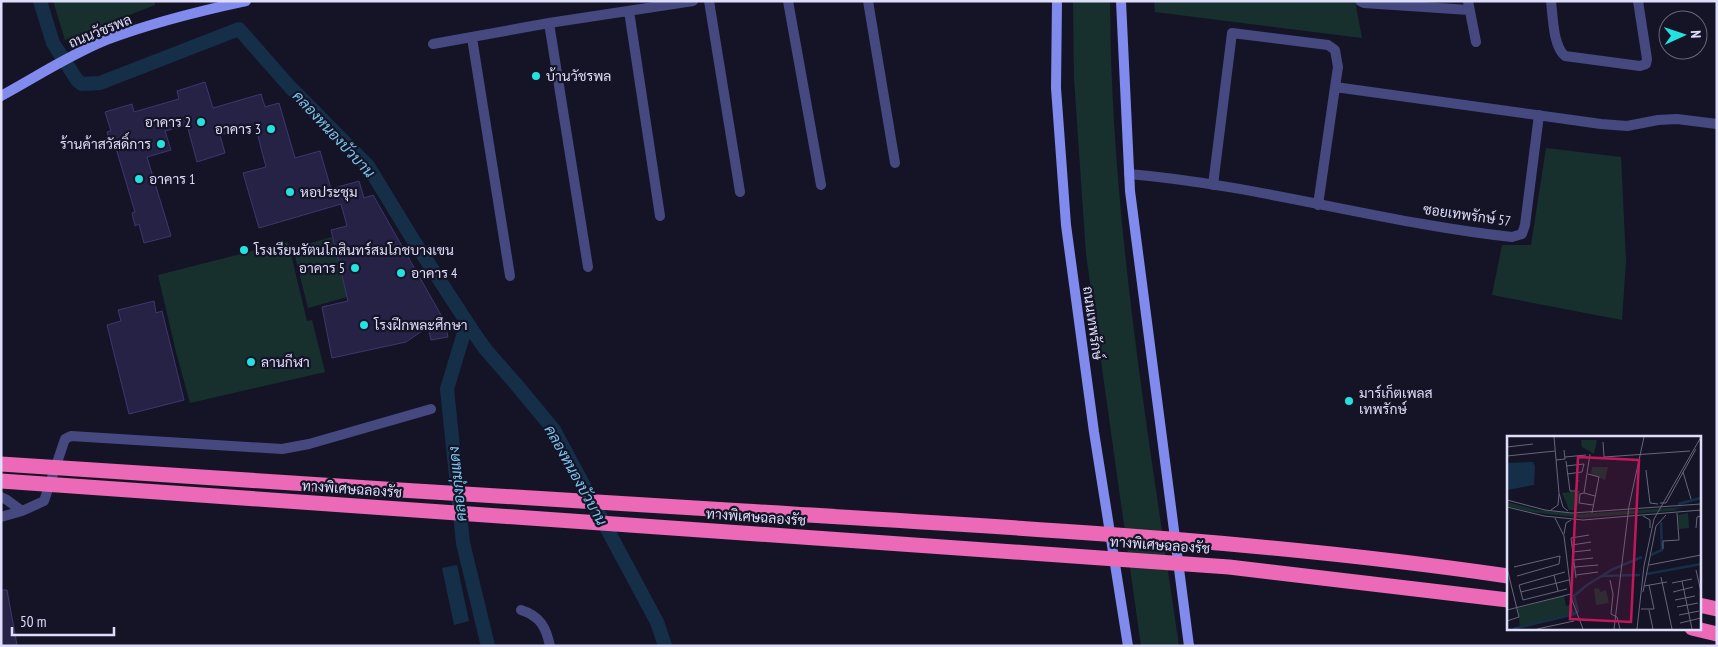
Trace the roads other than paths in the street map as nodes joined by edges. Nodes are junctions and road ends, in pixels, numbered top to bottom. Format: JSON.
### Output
{"nodes":[{"id":1,"x":246,"y":1,"type":"edge"},
{"id":2,"x":693,"y":1,"type":"edge"},
{"id":3,"x":709,"y":1,"type":"edge"},
{"id":4,"x":788,"y":1,"type":"edge"},
{"id":5,"x":868,"y":1,"type":"edge"},
{"id":6,"x":1057,"y":1,"type":"edge"},
{"id":7,"x":1121,"y":1,"type":"edge"},
{"id":8,"x":1360,"y":1,"type":"edge"},
{"id":9,"x":1550,"y":1,"type":"edge"},
{"id":10,"x":1638,"y":1,"type":"edge"},
{"id":11,"x":1468,"y":6,"type":"edge"},
{"id":12,"x":629,"y":11,"type":"junction"},
{"id":13,"x":549,"y":23,"type":"junction"},
{"id":14,"x":472,"y":38,"type":"junction"},
{"id":15,"x":1476,"y":42,"type":"dead end"},
{"id":16,"x":433,"y":44,"type":"dead end"},
{"id":17,"x":1335,"y":87,"type":"junction"},
{"id":18,"x":1,"y":96,"type":"edge"},
{"id":19,"x":1539,"y":115,"type":"junction"},
{"id":20,"x":1717,"y":124,"type":"edge"},
{"id":21,"x":895,"y":163,"type":"dead end"},
{"id":22,"x":1129,"y":174,"type":"junction"},
{"id":23,"x":820,"y":185,"type":"dead end"},
{"id":24,"x":1213,"y":185,"type":"junction"},
{"id":25,"x":740,"y":192,"type":"dead end"},
{"id":26,"x":1318,"y":205,"type":"junction"},
{"id":27,"x":660,"y":216,"type":"dead end"},
{"id":28,"x":588,"y":267,"type":"dead end"},
{"id":29,"x":510,"y":276,"type":"dead end"},
{"id":30,"x":431,"y":410,"type":"dead end"},
{"id":31,"x":1,"y":464,"type":"edge"},
{"id":32,"x":1,"y":481,"type":"edge"},
{"id":33,"x":1,"y":497,"type":"edge"},
{"id":34,"x":22,"y":511,"type":"junction"},
{"id":35,"x":1,"y":517,"type":"edge"},
{"id":36,"x":1507,"y":576,"type":"edge"},
{"id":37,"x":1507,"y":600,"type":"edge"},
{"id":38,"x":1700,"y":605,"type":"edge"},
{"id":39,"x":1717,"y":608,"type":"edge"},
{"id":40,"x":521,"y":610,"type":"dead end"},
{"id":41,"x":1700,"y":630,"type":"edge"},
{"id":42,"x":1717,"y":634,"type":"edge"},
{"id":43,"x":1127,"y":643,"type":"edge"},
{"id":44,"x":550,"y":646,"type":"edge"},
{"id":45,"x":1189,"y":646,"type":"edge"}],
"edges":[{"from":1,"to":18,"type":"main road","name":"ถนนวัชรพล"},
{"from":2,"to":12,"type":"street"},
{"from":3,"to":25,"type":"street"},
{"from":4,"to":23,"type":"street"},
{"from":5,"to":21,"type":"street"},
{"from":6,"to":43,"type":"main road","name":"ถนนเทพรักษ์"},
{"from":7,"to":22,"type":"main road"},
{"from":8,"to":11,"type":"street"},
{"from":9,"to":10,"type":"street"},
{"from":11,"to":15,"type":"street"},
{"from":12,"to":13,"type":"street"},
{"from":12,"to":27,"type":"street"},
{"from":13,"to":14,"type":"street"},
{"from":13,"to":28,"type":"street"},
{"from":14,"to":16,"type":"street"},
{"from":14,"to":29,"type":"street"},
{"from":17,"to":19,"type":"street"},
{"from":17,"to":24,"type":"street"},
{"from":17,"to":26,"type":"street"},
{"from":19,"to":20,"type":"street"},
{"from":19,"to":26,"type":"street","name":"ซอยเทพรักษ์ 57"},
{"from":22,"to":24,"type":"street","name":"ซอยเทพรักษ์ 57"},
{"from":22,"to":45,"type":"main road"},
{"from":24,"to":26,"type":"street","name":"ซอยเทพรักษ์ 57"},
{"from":30,"to":34,"type":"street"},
{"from":31,"to":36,"type":"highway","name":"ทางพิเศษฉลองรัช"},
{"from":32,"to":37,"type":"highway","name":"ทางพิเศษฉลองรัช"},
{"from":33,"to":34,"type":"street"},
{"from":34,"to":35,"type":"street"},
{"from":38,"to":39,"type":"highway"},
{"from":40,"to":44,"type":"street"},
{"from":41,"to":42,"type":"highway"}]}
